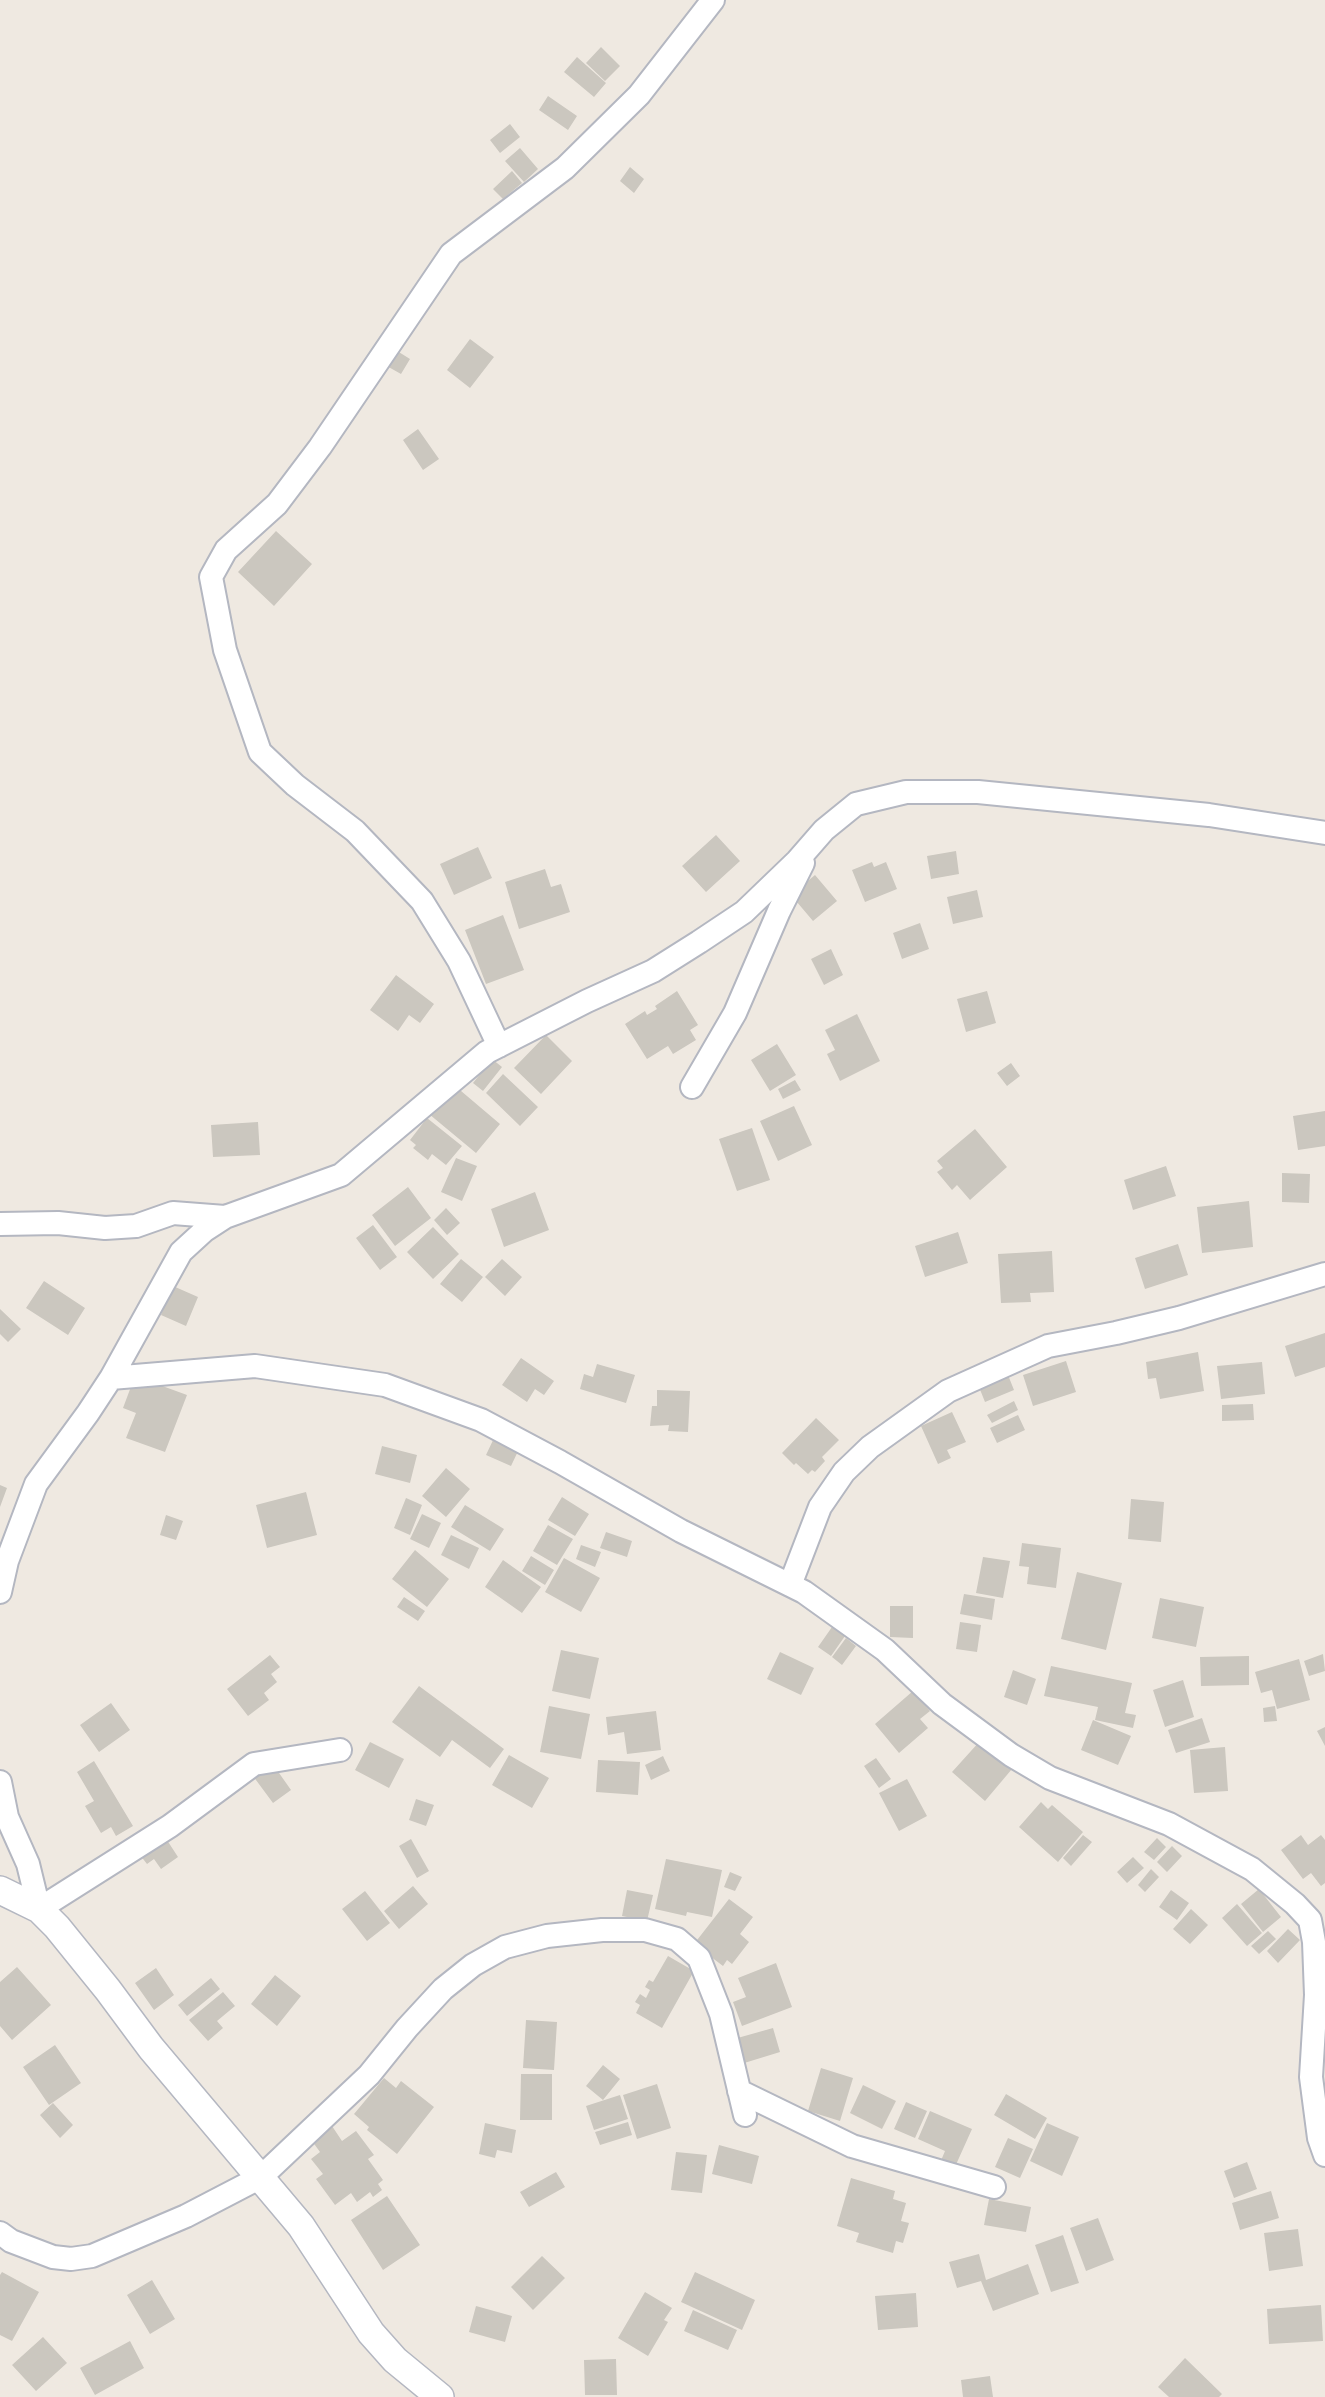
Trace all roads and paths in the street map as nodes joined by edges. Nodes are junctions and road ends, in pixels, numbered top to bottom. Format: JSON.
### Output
{"nodes":[{"id":1,"x":713,"y":0,"type":"edge"},
{"id":2,"x":1325,"y":833,"type":"edge"},
{"id":3,"x":814,"y":841,"type":"junction"},
{"id":4,"x":499,"y":1046,"type":"junction"},
{"id":5,"x":692,"y":1087,"type":"dead end"},
{"id":6,"x":225,"y":1217,"type":"junction"},
{"id":7,"x":0,"y":1224,"type":"edge"},
{"id":8,"x":1325,"y":1274,"type":"edge"},
{"id":9,"x":111,"y":1378,"type":"junction"},
{"id":10,"x":790,"y":1585,"type":"junction"},
{"id":11,"x":0,"y":1592,"type":"edge"},
{"id":12,"x":340,"y":1750,"type":"dead end"},
{"id":13,"x":0,"y":1782,"type":"edge"},
{"id":14,"x":0,"y":1890,"type":"edge"},
{"id":15,"x":39,"y":1909,"type":"junction"},
{"id":16,"x":1318,"y":1919,"type":"edge"},
{"id":17,"x":739,"y":2091,"type":"junction"},
{"id":18,"x":745,"y":2115,"type":"dead end"},
{"id":19,"x":1325,"y":2155,"type":"edge"},
{"id":20,"x":261,"y":2176,"type":"junction"},
{"id":21,"x":994,"y":2187,"type":"dead end"},
{"id":22,"x":0,"y":2233,"type":"edge"},
{"id":23,"x":440,"y":2397,"type":"edge"}],
"edges":[{"from":1,"to":4,"type":"street"},
{"from":2,"to":3,"type":"street"},
{"from":3,"to":4,"type":"street"},
{"from":3,"to":5,"type":"street"},
{"from":4,"to":6,"type":"street"},
{"from":6,"to":7,"type":"street"},
{"from":6,"to":9,"type":"street"},
{"from":8,"to":10,"type":"street"},
{"from":9,"to":10,"type":"street"},
{"from":9,"to":11,"type":"street"},
{"from":10,"to":16,"type":"street"},
{"from":12,"to":15,"type":"street"},
{"from":13,"to":15,"type":"street"},
{"from":14,"to":15,"type":"street"},
{"from":15,"to":20,"type":"street"},
{"from":16,"to":19,"type":"street"},
{"from":17,"to":18,"type":"street"},
{"from":17,"to":20,"type":"street"},
{"from":17,"to":21,"type":"street"},
{"from":20,"to":22,"type":"street"},
{"from":20,"to":23,"type":"street"}]}
